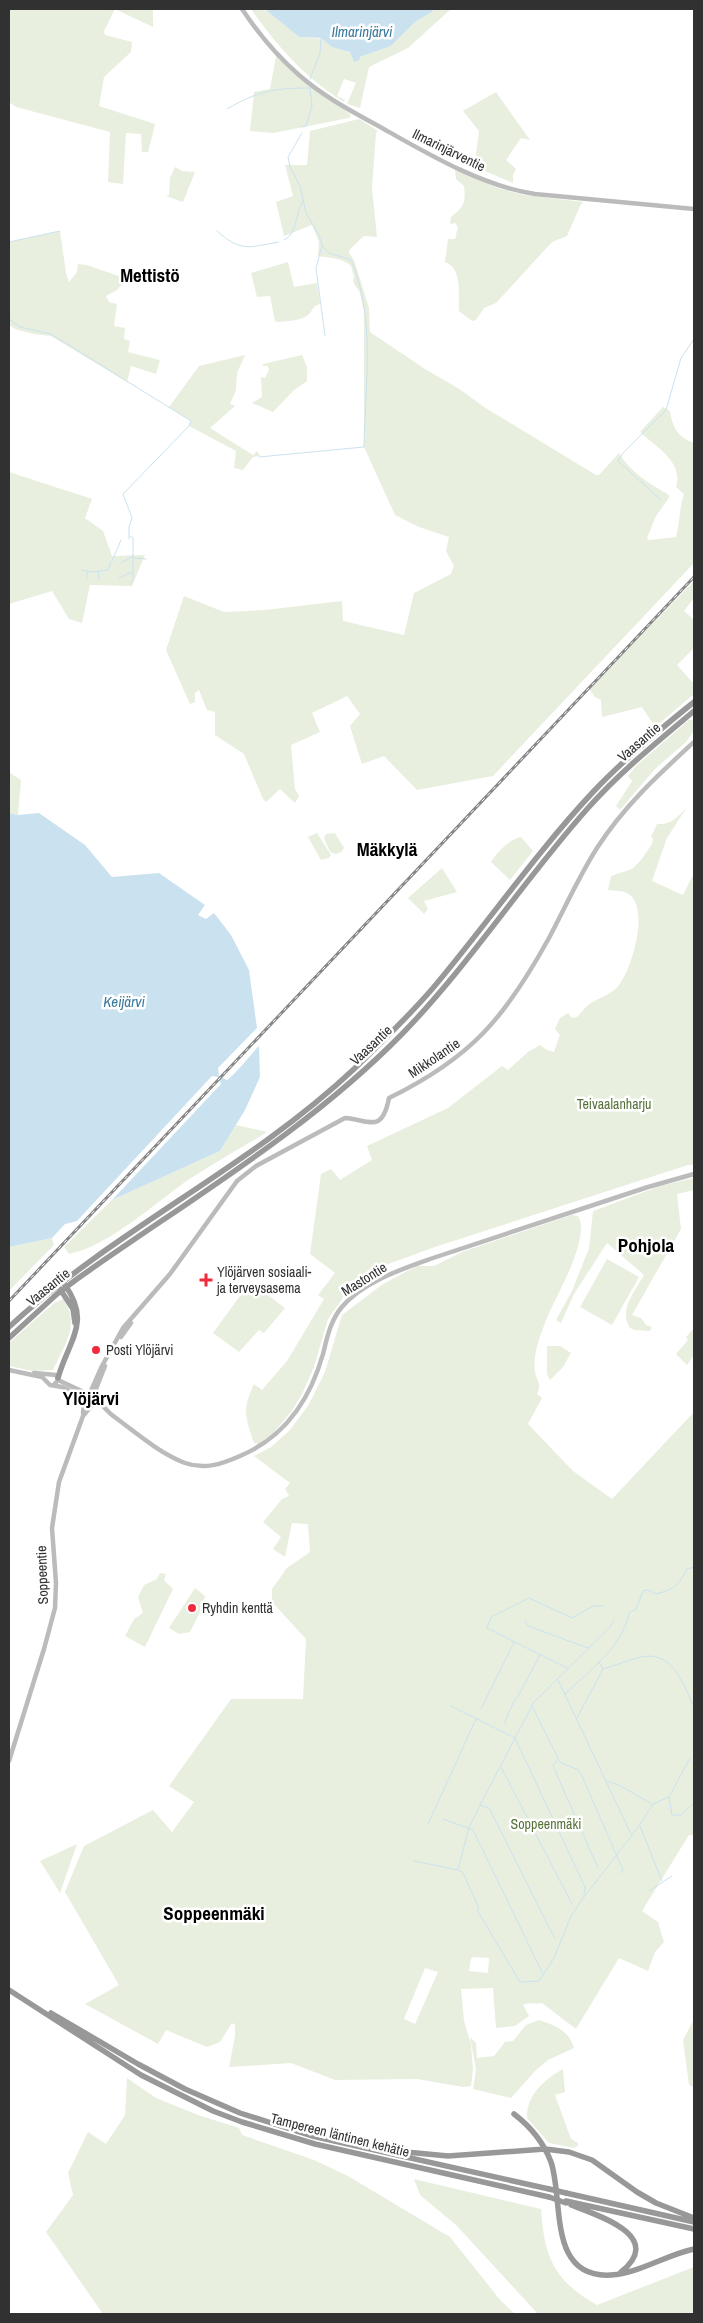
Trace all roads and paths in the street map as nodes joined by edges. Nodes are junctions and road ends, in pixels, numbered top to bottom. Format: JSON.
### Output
{"nodes":[{"id":1,"x":242,"y":9,"type":"edge"},
{"id":2,"x":694,"y":208,"type":"edge"},
{"id":3,"x":694,"y":702,"type":"edge"},
{"id":4,"x":694,"y":711,"type":"edge"},
{"id":5,"x":694,"y":742,"type":"edge"},
{"id":6,"x":694,"y":1174,"type":"edge"},
{"id":7,"x":60,"y":1283,"type":"junction"},
{"id":8,"x":64,"y":1289,"type":"junction"},
{"id":9,"x":133,"y":1318,"type":"junction"},
{"id":10,"x":9,"y":1327,"type":"edge"},
{"id":11,"x":9,"y":1338,"type":"edge"},
{"id":12,"x":9,"y":1369,"type":"edge"},
{"id":13,"x":55,"y":1377,"type":"junction"},
{"id":14,"x":47,"y":1381,"type":"junction"},
{"id":15,"x":54,"y":1385,"type":"junction"},
{"id":16,"x":87,"y":1397,"type":"junction"},
{"id":17,"x":94,"y":1401,"type":"junction"},
{"id":18,"x":83,"y":1416,"type":"junction"},
{"id":19,"x":9,"y":1761,"type":"edge"},
{"id":20,"x":9,"y":1986,"type":"edge"},
{"id":21,"x":9,"y":1990,"type":"edge"},
{"id":22,"x":514,"y":2114,"type":"dead end"},
{"id":23,"x":361,"y":2148,"type":"junction"},
{"id":24,"x":545,"y":2149,"type":"junction"},
{"id":25,"x":566,"y":2202,"type":"junction"},
{"id":26,"x":694,"y":2218,"type":"edge"},
{"id":27,"x":694,"y":2222,"type":"edge"},
{"id":28,"x":694,"y":2229,"type":"edge"},
{"id":29,"x":694,"y":2249,"type":"edge"},
{"id":30,"x":619,"y":2274,"type":"junction"}],
"edges":[{"from":1,"to":2,"type":"main road","name":"Ilmarinjärventie"},
{"from":3,"to":7,"type":"highway","name":"Vaasantie"},
{"from":4,"to":8,"type":"highway","name":"Vaasantie"},
{"from":5,"to":9,"type":"main road","name":"Mikkolantie"},
{"from":6,"to":17,"type":"main road","name":"Mastontie"},
{"from":7,"to":8,"type":"highway"},
{"from":7,"to":10,"type":"highway","name":"Vaasantie"},
{"from":8,"to":11,"type":"highway","name":"Vaasantie"},
{"from":8,"to":13,"type":"highway"},
{"from":9,"to":16,"type":"main road","name":"Mikkolantie"},
{"from":9,"to":17,"type":"main road","name":"Mikkolantie"},
{"from":12,"to":13,"type":"main road"},
{"from":12,"to":14,"type":"main road"},
{"from":13,"to":14,"type":"main road"},
{"from":13,"to":15,"type":"main road"},
{"from":13,"to":16,"type":"main road"},
{"from":14,"to":15,"type":"main road"},
{"from":15,"to":16,"type":"main road"},
{"from":16,"to":17,"type":"main road"},
{"from":16,"to":17,"type":"main road"},
{"from":16,"to":18,"type":"main road","name":"Soppeentie"},
{"from":17,"to":18,"type":"main road","name":"Soppeentie"},
{"from":18,"to":19,"type":"main road","name":"Soppeentie"},
{"from":20,"to":23,"type":"highway","name":"Tampereen läntinen kehätie"},
{"from":21,"to":25,"type":"highway","name":"Tampereen läntinen kehätie","bridge":true},
{"from":22,"to":24,"type":"highway"},
{"from":23,"to":24,"type":"highway"},
{"from":23,"to":27,"type":"highway","name":"Tampereen läntinen kehätie","bridge":true},
{"from":24,"to":26,"type":"highway"},
{"from":24,"to":30,"type":"highway"},
{"from":25,"to":28,"type":"highway","name":"Tampereen läntinen kehätie"},
{"from":25,"to":30,"type":"highway"},
{"from":29,"to":30,"type":"highway"}]}
